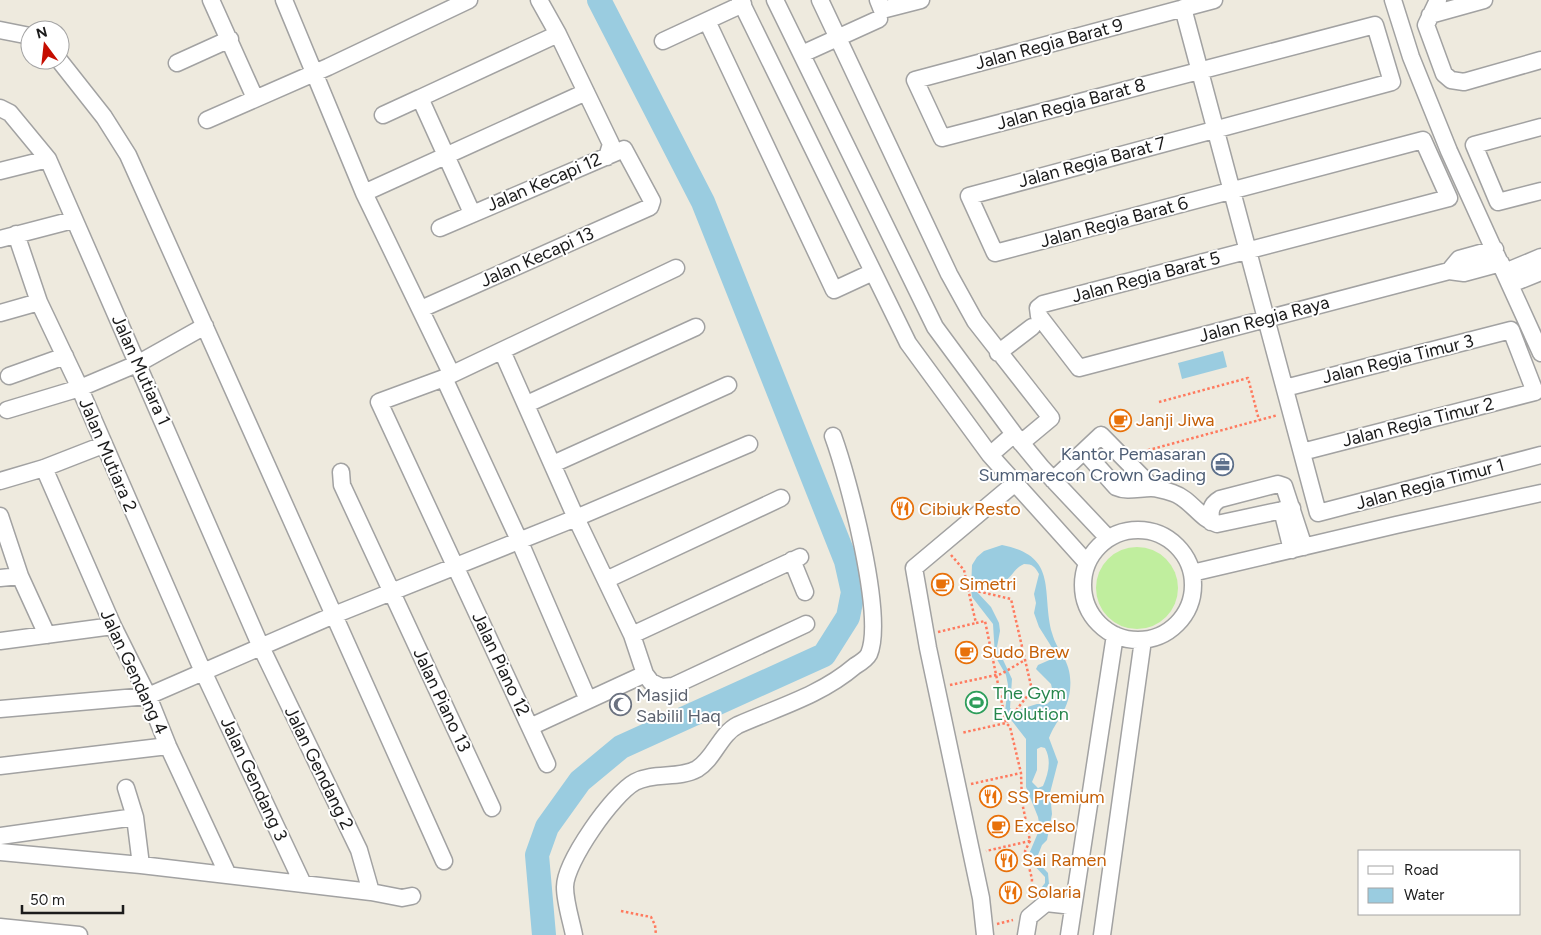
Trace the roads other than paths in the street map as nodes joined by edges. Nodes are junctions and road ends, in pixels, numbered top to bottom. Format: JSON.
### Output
{"nodes":[{"id":1,"x":211,"y":0,"type":"edge"},
{"id":2,"x":284,"y":0,"type":"edge"},
{"id":3,"x":469,"y":0,"type":"edge"},
{"id":4,"x":539,"y":0,"type":"edge"},
{"id":5,"x":775,"y":0,"type":"edge"},
{"id":6,"x":820,"y":0,"type":"edge"},
{"id":7,"x":921,"y":0,"type":"edge"},
{"id":8,"x":1214,"y":0,"type":"edge"},
{"id":9,"x":1393,"y":0,"type":"edge"},
{"id":10,"x":1438,"y":0,"type":"edge"},
{"id":11,"x":1484,"y":0,"type":"edge"},
{"id":12,"x":742,"y":2,"type":"edge"},
{"id":13,"x":1183,"y":8,"type":"junction"},
{"id":14,"x":880,"y":10,"type":"edge"},
{"id":15,"x":1430,"y":14,"type":"junction"},
{"id":16,"x":707,"y":21,"type":"junction"},
{"id":17,"x":0,"y":30,"type":"edge"},
{"id":18,"x":20,"y":34,"type":"edge"},
{"id":19,"x":558,"y":34,"type":"junction"},
{"id":20,"x":838,"y":37,"type":"junction"},
{"id":21,"x":230,"y":39,"type":"junction"},
{"id":22,"x":663,"y":41,"type":"dead end"},
{"id":23,"x":802,"y":54,"type":"junction"},
{"id":24,"x":1541,"y":60,"type":"edge"},
{"id":25,"x":177,"y":63,"type":"dead end"},
{"id":26,"x":67,"y":70,"type":"edge"},
{"id":27,"x":1200,"y":70,"type":"junction"},
{"id":28,"x":313,"y":73,"type":"junction"},
{"id":29,"x":1392,"y":82,"type":"joint"},
{"id":30,"x":586,"y":92,"type":"junction"},
{"id":31,"x":255,"y":98,"type":"junction"},
{"id":32,"x":420,"y":98,"type":"junction"},
{"id":33,"x":0,"y":108,"type":"edge"},
{"id":34,"x":383,"y":115,"type":"dead end"},
{"id":35,"x":208,"y":120,"type":"dead end"},
{"id":36,"x":1541,"y":127,"type":"edge"},
{"id":37,"x":1215,"y":130,"type":"junction"},
{"id":38,"x":942,"y":138,"type":"joint"},
{"id":39,"x":446,"y":156,"type":"junction"},
{"id":40,"x":607,"y":157,"type":"junction"},
{"id":41,"x":48,"y":159,"type":"junction"},
{"id":42,"x":0,"y":170,"type":"edge"},
{"id":43,"x":1232,"y":190,"type":"junction"},
{"id":44,"x":1541,"y":191,"type":"edge"},
{"id":45,"x":364,"y":193,"type":"junction"},
{"id":46,"x":1449,"y":198,"type":"joint"},
{"id":47,"x":472,"y":213,"type":"junction"},
{"id":48,"x":73,"y":220,"type":"junction"},
{"id":49,"x":440,"y":228,"type":"dead end"},
{"id":50,"x":8,"y":236,"type":"edge"},
{"id":51,"x":1248,"y":250,"type":"junction"},
{"id":52,"x":996,"y":253,"type":"joint"},
{"id":53,"x":1541,"y":257,"type":"edge"},
{"id":54,"x":1503,"y":267,"type":"junction"},
{"id":55,"x":676,"y":268,"type":"dead end"},
{"id":56,"x":873,"y":272,"type":"junction"},
{"id":57,"x":1541,"y":272,"type":"edge"},
{"id":58,"x":39,"y":302,"type":"junction"},
{"id":59,"x":421,"y":309,"type":"junction"},
{"id":60,"x":0,"y":312,"type":"edge"},
{"id":61,"x":1266,"y":319,"type":"junction"},
{"id":62,"x":205,"y":326,"type":"junction"},
{"id":63,"x":696,"y":327,"type":"dead end"},
{"id":64,"x":1032,"y":327,"type":"dead end"},
{"id":65,"x":502,"y":351,"type":"junction"},
{"id":66,"x":998,"y":353,"type":"junction"},
{"id":67,"x":1541,"y":353,"type":"edge"},
{"id":68,"x":65,"y":356,"type":"junction"},
{"id":69,"x":139,"y":363,"type":"junction"},
{"id":70,"x":1079,"y":368,"type":"joint"},
{"id":71,"x":9,"y":376,"type":"dead end"},
{"id":72,"x":447,"y":376,"type":"junction"},
{"id":73,"x":728,"y":385,"type":"dead end"},
{"id":74,"x":80,"y":388,"type":"junction"},
{"id":75,"x":1285,"y":388,"type":"junction"},
{"id":76,"x":1535,"y":392,"type":"joint"},
{"id":77,"x":527,"y":404,"type":"junction"},
{"id":78,"x":7,"y":410,"type":"dead end"},
{"id":79,"x":833,"y":436,"type":"dead end"},
{"id":80,"x":1018,"y":439,"type":"junction"},
{"id":81,"x":749,"y":444,"type":"dead end"},
{"id":82,"x":103,"y":445,"type":"junction"},
{"id":83,"x":1084,"y":451,"type":"junction"},
{"id":84,"x":1302,"y":452,"type":"junction"},
{"id":85,"x":990,"y":455,"type":"junction"},
{"id":86,"x":1541,"y":455,"type":"edge"},
{"id":87,"x":553,"y":464,"type":"junction"},
{"id":88,"x":44,"y":468,"type":"junction"},
{"id":89,"x":341,"y":472,"type":"dead end"},
{"id":90,"x":1053,"y":480,"type":"junction"},
{"id":91,"x":0,"y":481,"type":"edge"},
{"id":92,"x":1014,"y":484,"type":"junction"},
{"id":93,"x":1153,"y":488,"type":"junction"},
{"id":94,"x":1541,"y":493,"type":"edge"},
{"id":95,"x":781,"y":498,"type":"dead end"},
{"id":96,"x":1220,"y":499,"type":"junction"},
{"id":97,"x":1190,"y":502,"type":"junction"},
{"id":98,"x":1287,"y":509,"type":"junction"},
{"id":99,"x":0,"y":516,"type":"edge"},
{"id":100,"x":576,"y":518,"type":"junction"},
{"id":101,"x":1211,"y":522,"type":"junction"},
{"id":102,"x":1108,"y":538,"type":"junction"},
{"id":103,"x":519,"y":540,"type":"junction"},
{"id":104,"x":1298,"y":548,"type":"junction"},
{"id":105,"x":1087,"y":563,"type":"junction"},
{"id":106,"x":456,"y":565,"type":"junction"},
{"id":107,"x":1192,"y":573,"type":"junction"},
{"id":108,"x":20,"y":576,"type":"junction"},
{"id":109,"x":0,"y":578,"type":"edge"},
{"id":110,"x":606,"y":580,"type":"junction"},
{"id":111,"x":805,"y":592,"type":"dead end"},
{"id":112,"x":386,"y":594,"type":"junction"},
{"id":113,"x":342,"y":613,"type":"junction"},
{"id":114,"x":806,"y":624,"type":"dead end"},
{"id":115,"x":113,"y":626,"type":"junction"},
{"id":116,"x":47,"y":635,"type":"junction"},
{"id":117,"x":632,"y":635,"type":"junction"},
{"id":118,"x":1114,"y":635,"type":"junction"},
{"id":119,"x":1143,"y":640,"type":"junction"},
{"id":120,"x":0,"y":641,"type":"edge"},
{"id":121,"x":261,"y":647,"type":"junction"},
{"id":122,"x":204,"y":674,"type":"junction"},
{"id":123,"x":645,"y":674,"type":"junction"},
{"id":124,"x":148,"y":696,"type":"junction"},
{"id":125,"x":588,"y":700,"type":"junction"},
{"id":126,"x":0,"y":709,"type":"edge"},
{"id":127,"x":530,"y":727,"type":"junction"},
{"id":128,"x":168,"y":746,"type":"junction"},
{"id":129,"x":547,"y":764,"type":"dead end"},
{"id":130,"x":0,"y":766,"type":"edge"},
{"id":131,"x":126,"y":788,"type":"dead end"},
{"id":132,"x":492,"y":808,"type":"dead end"},
{"id":133,"x":135,"y":817,"type":"junction"},
{"id":134,"x":0,"y":836,"type":"edge"},
{"id":135,"x":0,"y":852,"type":"edge"},
{"id":136,"x":444,"y":860,"type":"dead end"},
{"id":137,"x":141,"y":865,"type":"junction"},
{"id":138,"x":228,"y":874,"type":"junction"},
{"id":139,"x":303,"y":884,"type":"junction"},
{"id":140,"x":371,"y":892,"type":"junction"},
{"id":141,"x":412,"y":896,"type":"dead end"},
{"id":142,"x":1073,"y":906,"type":"junction"},
{"id":143,"x":0,"y":927,"type":"edge"},
{"id":144,"x":984,"y":931,"type":"edge"},
{"id":145,"x":79,"y":935,"type":"edge"},
{"id":146,"x":574,"y":935,"type":"edge"},
{"id":147,"x":1026,"y":935,"type":"edge"},
{"id":148,"x":1069,"y":935,"type":"edge"},
{"id":149,"x":1102,"y":935,"type":"edge"}],
"edges":[{"from":1,"to":21,"type":"street"},
{"from":2,"to":28,"type":"street"},
{"from":3,"to":28,"type":"street"},
{"from":4,"to":19,"type":"street","name":"Jalan Kecapi 12"},
{"from":5,"to":23,"type":"street"},
{"from":6,"to":20,"type":"street"},
{"from":7,"to":14,"type":"street"},
{"from":8,"to":13,"type":"street","name":"Jalan Regia Barat 9"},
{"from":9,"to":54,"type":"street"},
{"from":10,"to":15,"type":"street"},
{"from":11,"to":15,"type":"street"},
{"from":12,"to":16,"type":"street"},
{"from":12,"to":56,"type":"street"},
{"from":13,"to":27,"type":"street"},
{"from":13,"to":38,"type":"street","name":"Jalan Regia Barat 9"},
{"from":14,"to":20,"type":"street"},
{"from":15,"to":24,"type":"street"},
{"from":16,"to":22,"type":"street"},
{"from":16,"to":56,"type":"street"},
{"from":17,"to":18,"type":"street"},
{"from":19,"to":30,"type":"street","name":"Jalan Kecapi 12"},
{"from":19,"to":32,"type":"street"},
{"from":20,"to":23,"type":"street"},
{"from":20,"to":66,"type":"street"},
{"from":21,"to":25,"type":"street"},
{"from":21,"to":31,"type":"street"},
{"from":23,"to":80,"type":"street"},
{"from":26,"to":62,"type":"street"},
{"from":27,"to":29,"type":"street","name":"Jalan Regia Barat 8"},
{"from":27,"to":37,"type":"street"},
{"from":27,"to":38,"type":"street","name":"Jalan Regia Barat 8"},
{"from":28,"to":31,"type":"street"},
{"from":28,"to":45,"type":"street"},
{"from":29,"to":37,"type":"street","name":"Jalan Regia Barat 7"},
{"from":30,"to":39,"type":"street"},
{"from":30,"to":40,"type":"street","name":"Jalan Kecapi 12"},
{"from":31,"to":35,"type":"street"},
{"from":32,"to":34,"type":"street"},
{"from":32,"to":39,"type":"street"},
{"from":33,"to":41,"type":"street","name":"Jalan Mutiara 1"},
{"from":36,"to":44,"type":"street"},
{"from":37,"to":43,"type":"street"},
{"from":37,"to":52,"type":"street","name":"Jalan Regia Barat 7"},
{"from":39,"to":45,"type":"street"},
{"from":39,"to":47,"type":"street"},
{"from":40,"to":47,"type":"street","name":"Jalan Kecapi 12"},
{"from":40,"to":59,"type":"street","name":"Jalan Kecapi 13"},
{"from":41,"to":42,"type":"street"},
{"from":41,"to":48,"type":"street","name":"Jalan Mutiara 1"},
{"from":43,"to":46,"type":"street","name":"Jalan Regia Barat 6"},
{"from":43,"to":51,"type":"street"},
{"from":43,"to":52,"type":"street","name":"Jalan Regia Barat 6"},
{"from":45,"to":59,"type":"street"},
{"from":46,"to":51,"type":"street","name":"Jalan Regia Barat 5"},
{"from":47,"to":49,"type":"street","name":"Jalan Kecapi 12"},
{"from":48,"to":50,"type":"street"},
{"from":48,"to":69,"type":"street","name":"Jalan Mutiara 1"},
{"from":50,"to":58,"type":"street","name":"Jalan Mutiara 2"},
{"from":51,"to":61,"type":"street"},
{"from":51,"to":70,"type":"street","name":"Jalan Regia Barat 5"},
{"from":53,"to":54,"type":"street"},
{"from":54,"to":57,"type":"street"},
{"from":54,"to":61,"type":"street","name":"Jalan Regia Raya"},
{"from":54,"to":67,"type":"street"},
{"from":55,"to":65,"type":"street"},
{"from":56,"to":85,"type":"street"},
{"from":58,"to":60,"type":"street"},
{"from":58,"to":68,"type":"street","name":"Jalan Mutiara 2"},
{"from":59,"to":72,"type":"street"},
{"from":61,"to":70,"type":"street","name":"Jalan Regia Raya"},
{"from":61,"to":75,"type":"street"},
{"from":62,"to":69,"type":"street"},
{"from":62,"to":113,"type":"street"},
{"from":63,"to":77,"type":"street"},
{"from":64,"to":66,"type":"street"},
{"from":65,"to":72,"type":"street"},
{"from":65,"to":77,"type":"street"},
{"from":66,"to":80,"type":"street"},
{"from":68,"to":71,"type":"street"},
{"from":68,"to":74,"type":"street","name":"Jalan Mutiara 2"},
{"from":69,"to":74,"type":"street"},
{"from":69,"to":121,"type":"street","name":"Jalan Mutiara 1"},
{"from":72,"to":103,"type":"street"},
{"from":72,"to":106,"type":"street","name":"Jalan Piano 12"},
{"from":73,"to":87,"type":"street"},
{"from":74,"to":78,"type":"street"},
{"from":74,"to":82,"type":"street","name":"Jalan Mutiara 2"},
{"from":75,"to":76,"type":"street","name":"Jalan Regia Timur 3"},
{"from":75,"to":84,"type":"street"},
{"from":76,"to":84,"type":"street","name":"Jalan Regia Timur 2"},
{"from":77,"to":87,"type":"street"},
{"from":79,"to":146,"type":"street"},
{"from":80,"to":85,"type":"street"},
{"from":80,"to":90,"type":"street"},
{"from":81,"to":100,"type":"street"},
{"from":82,"to":88,"type":"street"},
{"from":82,"to":122,"type":"street","name":"Jalan Mutiara 2"},
{"from":83,"to":90,"type":"street"},
{"from":83,"to":93,"type":"street"},
{"from":83,"to":93,"type":"street"},
{"from":84,"to":86,"type":"street","name":"Jalan Regia Timur 1"},
{"from":85,"to":92,"type":"street"},
{"from":87,"to":100,"type":"street"},
{"from":88,"to":91,"type":"street"},
{"from":88,"to":115,"type":"street","name":"Jalan Gendang 4"},
{"from":89,"to":112,"type":"street","name":"Jalan Piano 13"},
{"from":90,"to":102,"type":"street"},
{"from":92,"to":105,"type":"street"},
{"from":92,"to":144,"type":"street"},
{"from":93,"to":97,"type":"street"},
{"from":94,"to":104,"type":"street"},
{"from":95,"to":110,"type":"street"},
{"from":96,"to":97,"type":"street"},
{"from":96,"to":98,"type":"street"},
{"from":96,"to":101,"type":"street"},
{"from":97,"to":101,"type":"street"},
{"from":98,"to":101,"type":"street"},
{"from":98,"to":104,"type":"street"},
{"from":99,"to":108,"type":"street"},
{"from":100,"to":103,"type":"street"},
{"from":100,"to":110,"type":"street"},
{"from":102,"to":105,"type":"street"},
{"from":102,"to":107,"type":"street"},
{"from":103,"to":106,"type":"street"},
{"from":103,"to":125,"type":"street"},
{"from":104,"to":107,"type":"street"},
{"from":105,"to":118,"type":"street"},
{"from":106,"to":112,"type":"street"},
{"from":106,"to":127,"type":"street","name":"Jalan Piano 12"},
{"from":107,"to":119,"type":"street"},
{"from":108,"to":109,"type":"street"},
{"from":108,"to":116,"type":"street"},
{"from":110,"to":117,"type":"street"},
{"from":111,"to":117,"type":"street"},
{"from":112,"to":113,"type":"street"},
{"from":112,"to":132,"type":"street","name":"Jalan Piano 13"},
{"from":113,"to":121,"type":"street"},
{"from":113,"to":136,"type":"street"},
{"from":114,"to":123,"type":"street"},
{"from":115,"to":116,"type":"street"},
{"from":115,"to":124,"type":"street","name":"Jalan Gendang 4"},
{"from":116,"to":120,"type":"street"},
{"from":117,"to":123,"type":"street"},
{"from":118,"to":119,"type":"street"},
{"from":118,"to":142,"type":"street"},
{"from":119,"to":149,"type":"street"},
{"from":121,"to":122,"type":"street"},
{"from":121,"to":140,"type":"street","name":"Jalan Gendang 2"},
{"from":122,"to":124,"type":"street"},
{"from":122,"to":139,"type":"street","name":"Jalan Gendang 3"},
{"from":123,"to":125,"type":"street"},
{"from":124,"to":126,"type":"street"},
{"from":124,"to":128,"type":"street","name":"Jalan Gendang 4"},
{"from":125,"to":127,"type":"street"},
{"from":127,"to":129,"type":"street","name":"Jalan Piano 12"},
{"from":128,"to":130,"type":"street"},
{"from":128,"to":138,"type":"street","name":"Jalan Gendang 4"},
{"from":131,"to":133,"type":"street"},
{"from":133,"to":134,"type":"street"},
{"from":133,"to":137,"type":"street"},
{"from":135,"to":137,"type":"street"},
{"from":137,"to":138,"type":"street"},
{"from":138,"to":139,"type":"street"},
{"from":139,"to":140,"type":"street"},
{"from":140,"to":141,"type":"street"},
{"from":142,"to":147,"type":"street"},
{"from":142,"to":148,"type":"street"},
{"from":143,"to":145,"type":"street"}]}
